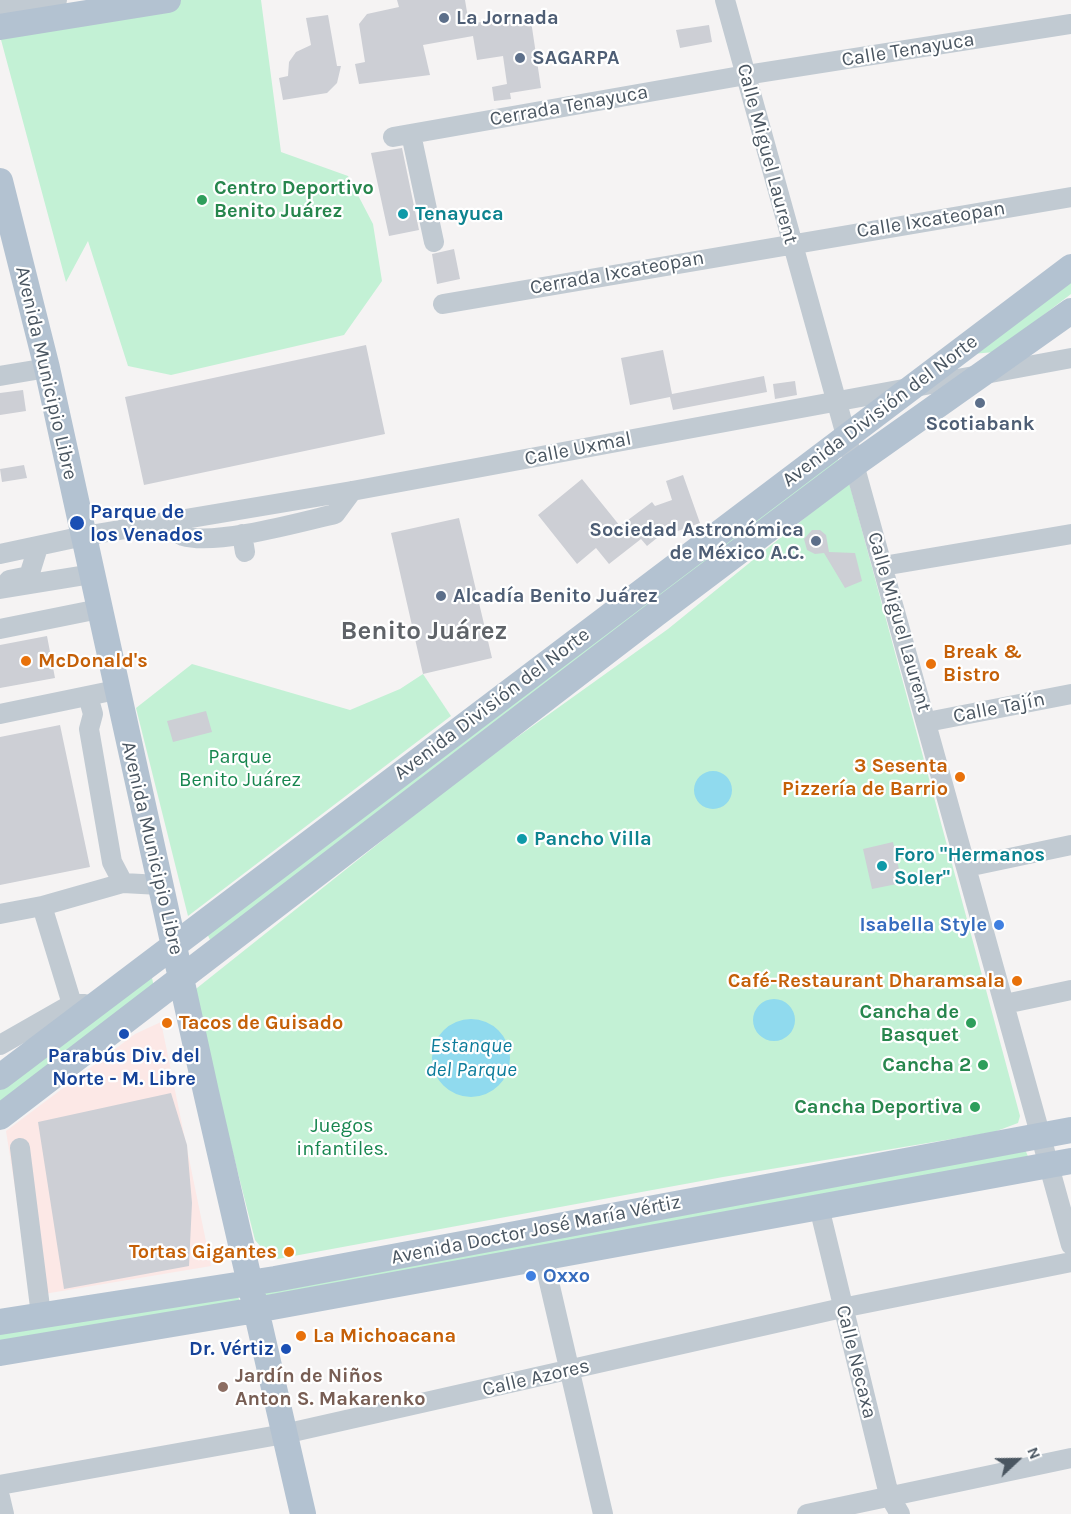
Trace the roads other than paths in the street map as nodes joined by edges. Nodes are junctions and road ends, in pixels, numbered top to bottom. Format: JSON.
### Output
{"nodes":[{"id":1,"x":57,"y":0,"type":"edge"},
{"id":2,"x":141,"y":0,"type":"edge"},
{"id":3,"x":168,"y":0,"type":"edge"},
{"id":4,"x":725,"y":0,"type":"edge"},
{"id":5,"x":0,"y":10,"type":"edge"},
{"id":6,"x":0,"y":22,"type":"edge"},
{"id":7,"x":1071,"y":24,"type":"edge"},
{"id":8,"x":0,"y":27,"type":"edge"},
{"id":9,"x":746,"y":75,"type":"junction"},
{"id":10,"x":1,"y":189,"type":"edge"},
{"id":11,"x":1071,"y":197,"type":"edge"},
{"id":12,"x":434,"y":242,"type":"dead end"},
{"id":13,"x":791,"y":243,"type":"junction"},
{"id":14,"x":1071,"y":267,"type":"edge"},
{"id":15,"x":442,"y":304,"type":"dead end"},
{"id":16,"x":1071,"y":311,"type":"edge"},
{"id":17,"x":1071,"y":358,"type":"edge"},
{"id":18,"x":47,"y":368,"type":"junction"},
{"id":19,"x":986,"y":373,"type":"junction"},
{"id":20,"x":0,"y":376,"type":"edge"},
{"id":21,"x":910,"y":389,"type":"junction"},
{"id":22,"x":837,"y":401,"type":"junction"},
{"id":23,"x":847,"y":436,"type":"junction"},
{"id":24,"x":855,"y":464,"type":"junction"},
{"id":25,"x":352,"y":491,"type":"junction"},
{"id":26,"x":165,"y":521,"type":"junction"},
{"id":27,"x":1071,"y":534,"type":"edge"},
{"id":28,"x":84,"y":536,"type":"junction"},
{"id":29,"x":38,"y":547,"type":"junction"},
{"id":30,"x":0,"y":554,"type":"edge"},
{"id":31,"x":883,"y":566,"type":"junction"},
{"id":32,"x":92,"y":574,"type":"junction"},
{"id":33,"x":32,"y":580,"type":"junction"},
{"id":34,"x":0,"y":581,"type":"edge"},
{"id":35,"x":0,"y":589,"type":"edge"},
{"id":36,"x":99,"y":609,"type":"junction"},
{"id":37,"x":0,"y":629,"type":"edge"},
{"id":38,"x":116,"y":690,"type":"junction"},
{"id":39,"x":1071,"y":694,"type":"edge"},
{"id":40,"x":82,"y":697,"type":"junction"},
{"id":41,"x":0,"y":714,"type":"edge"},
{"id":42,"x":927,"y":722,"type":"junction"},
{"id":43,"x":1071,"y":846,"type":"edge"},
{"id":44,"x":967,"y":867,"type":"junction"},
{"id":45,"x":123,"y":882,"type":"junction"},
{"id":46,"x":160,"y":885,"type":"junction"},
{"id":47,"x":42,"y":906,"type":"junction"},
{"id":48,"x":0,"y":914,"type":"edge"},
{"id":49,"x":174,"y":944,"type":"junction"},
{"id":50,"x":181,"y":978,"type":"junction"},
{"id":51,"x":1071,"y":990,"type":"edge"},
{"id":52,"x":1005,"y":1004,"type":"junction"},
{"id":53,"x":83,"y":1005,"type":"junction"},
{"id":54,"x":0,"y":1045,"type":"edge"},
{"id":55,"x":0,"y":1077,"type":"edge"},
{"id":56,"x":0,"y":1118,"type":"edge"},
{"id":57,"x":1071,"y":1130,"type":"edge"},
{"id":58,"x":1042,"y":1136,"type":"junction"},
{"id":59,"x":20,"y":1148,"type":"dead end"},
{"id":60,"x":1060,"y":1163,"type":"edge"},
{"id":61,"x":819,"y":1207,"type":"junction"},
{"id":62,"x":1071,"y":1245,"type":"edge"},
{"id":63,"x":543,"y":1256,"type":"junction"},
{"id":64,"x":1071,"y":1262,"type":"edge"},
{"id":65,"x":250,"y":1283,"type":"junction"},
{"id":66,"x":842,"y":1308,"type":"junction"},
{"id":67,"x":256,"y":1311,"type":"junction"},
{"id":68,"x":41,"y":1315,"type":"junction"},
{"id":69,"x":0,"y":1322,"type":"edge"},
{"id":70,"x":0,"y":1353,"type":"edge"},
{"id":71,"x":568,"y":1371,"type":"junction"},
{"id":72,"x":284,"y":1434,"type":"junction"},
{"id":73,"x":1071,"y":1458,"type":"edge"},
{"id":74,"x":0,"y":1485,"type":"edge"},
{"id":75,"x":889,"y":1495,"type":"junction"},
{"id":76,"x":0,"y":1497,"type":"edge"},
{"id":77,"x":4,"y":1514,"type":"edge"},
{"id":78,"x":303,"y":1514,"type":"edge"},
{"id":79,"x":603,"y":1514,"type":"edge"},
{"id":80,"x":807,"y":1514,"type":"edge"},
{"id":81,"x":900,"y":1514,"type":"edge"}],
"edges":[{"from":1,"to":5,"type":"street"},
{"from":2,"to":6,"type":"street"},
{"from":3,"to":8,"type":"main road"},
{"from":4,"to":9,"type":"street","name":"Calle Miguel Laurent"},
{"from":7,"to":9,"type":"street","name":"Calle Tenayuca"},
{"from":9,"to":12,"type":"street","name":"Cerrada Tenayuca"},
{"from":9,"to":13,"type":"street","name":"Calle Miguel Laurent"},
{"from":10,"to":18,"type":"main road","name":"Avenida Municipio Libre"},
{"from":11,"to":13,"type":"street","name":"Calle Ixcateopan"},
{"from":13,"to":15,"type":"street","name":"Cerrada Ixcateopan"},
{"from":13,"to":22,"type":"street","name":"Calle Miguel Laurent"},
{"from":14,"to":21,"type":"main road","name":"Avenida División del Norte"},
{"from":16,"to":19,"type":"main road","name":"Avenida División del Norte"},
{"from":17,"to":19,"type":"street","name":"Calle Uxmal"},
{"from":18,"to":20,"type":"street"},
{"from":18,"to":28,"type":"main road","name":"Avenida Municipio Libre"},
{"from":19,"to":21,"type":"street","name":"Calle Uxmal"},
{"from":19,"to":24,"type":"main road","name":"Avenida División del Norte"},
{"from":21,"to":22,"type":"street","name":"Calle Uxmal"},
{"from":21,"to":23,"type":"main road","name":"Avenida División del Norte"},
{"from":22,"to":23,"type":"street","name":"Calle Miguel Laurent"},
{"from":22,"to":25,"type":"street","name":"Calle Uxmal"},
{"from":23,"to":24,"type":"street","name":"Calle Miguel Laurent"},
{"from":23,"to":49,"type":"main road","name":"Avenida División del Norte"},
{"from":24,"to":31,"type":"street","name":"Calle Miguel Laurent"},
{"from":24,"to":50,"type":"main road","name":"Avenida División del Norte"},
{"from":25,"to":26,"type":"street","name":"Calle Uxmal"},
{"from":25,"to":26,"type":"street"},
{"from":26,"to":28,"type":"street","name":"Calle Uxmal"},
{"from":27,"to":31,"type":"street"},
{"from":28,"to":29,"type":"street","name":"Calle Uxmal"},
{"from":28,"to":32,"type":"main road","name":"Avenida Municipio Libre"},
{"from":29,"to":30,"type":"street","name":"Calle Uxmal"},
{"from":29,"to":33,"type":"street"},
{"from":31,"to":42,"type":"street","name":"Calle Miguel Laurent"},
{"from":32,"to":33,"type":"street"},
{"from":32,"to":36,"type":"main road","name":"Avenida Municipio Libre"},
{"from":33,"to":34,"type":"street"},
{"from":33,"to":35,"type":"street"},
{"from":36,"to":37,"type":"street"},
{"from":36,"to":38,"type":"main road","name":"Avenida Municipio Libre"},
{"from":38,"to":40,"type":"street"},
{"from":38,"to":46,"type":"main road","name":"Avenida Municipio Libre"},
{"from":39,"to":42,"type":"street","name":"Calle Tajín"},
{"from":40,"to":41,"type":"street"},
{"from":40,"to":45,"type":"street"},
{"from":42,"to":44,"type":"street","name":"Calle Miguel Laurent"},
{"from":43,"to":44,"type":"street"},
{"from":44,"to":52,"type":"street","name":"Calle Miguel Laurent"},
{"from":45,"to":46,"type":"street"},
{"from":45,"to":47,"type":"street"},
{"from":46,"to":49,"type":"main road","name":"Avenida Municipio Libre"},
{"from":47,"to":48,"type":"street"},
{"from":47,"to":53,"type":"street"},
{"from":49,"to":50,"type":"main road","name":"Avenida Municipio Libre"},
{"from":49,"to":53,"type":"main road","name":"Avenida División del Norte"},
{"from":50,"to":56,"type":"main road","name":"Avenida División del Norte"},
{"from":50,"to":65,"type":"main road","name":"Avenida Municipio Libre"},
{"from":51,"to":52,"type":"street"},
{"from":52,"to":58,"type":"street","name":"Calle Miguel Laurent"},
{"from":53,"to":54,"type":"street"},
{"from":53,"to":55,"type":"main road","name":"Avenida División del Norte"},
{"from":57,"to":58,"type":"main road","name":"Avenida Doctor José María Vértiz"},
{"from":58,"to":60,"type":"street","name":"Calle Miguel Laurent"},
{"from":58,"to":65,"type":"main road","name":"Avenida Doctor José María Vértiz"},
{"from":59,"to":68,"type":"street"},
{"from":60,"to":61,"type":"main road","name":"Avenida Doctor José María Vértiz"},
{"from":60,"to":62,"type":"street","name":"Calle Miguel Laurent"},
{"from":61,"to":63,"type":"main road","name":"Avenida Doctor José María Vértiz"},
{"from":61,"to":66,"type":"street","name":"Calle Necaxa"},
{"from":63,"to":67,"type":"main road","name":"Avenida Doctor José María Vértiz"},
{"from":63,"to":71,"type":"street"},
{"from":64,"to":66,"type":"street","name":"Calle Azores"},
{"from":65,"to":67,"type":"main road","name":"Avenida Municipio Libre"},
{"from":65,"to":68,"type":"main road","name":"Avenida Doctor José María Vértiz"},
{"from":66,"to":71,"type":"street","name":"Calle Azores"},
{"from":66,"to":75,"type":"street","name":"Calle Necaxa"},
{"from":67,"to":70,"type":"main road","name":"Avenida Doctor José María Vértiz"},
{"from":67,"to":72,"type":"main road","name":"Avenida Municipio Libre"},
{"from":68,"to":69,"type":"main road","name":"Avenida Doctor José María Vértiz"},
{"from":71,"to":72,"type":"street","name":"Calle Azores"},
{"from":71,"to":79,"type":"street"},
{"from":72,"to":74,"type":"street","name":"Calle Azores"},
{"from":72,"to":78,"type":"main road","name":"Avenida Municipio Libre"},
{"from":73,"to":75,"type":"street"},
{"from":75,"to":80,"type":"street"},
{"from":75,"to":81,"type":"street","name":"Calle Necaxa"},
{"from":76,"to":77,"type":"street"}]}
